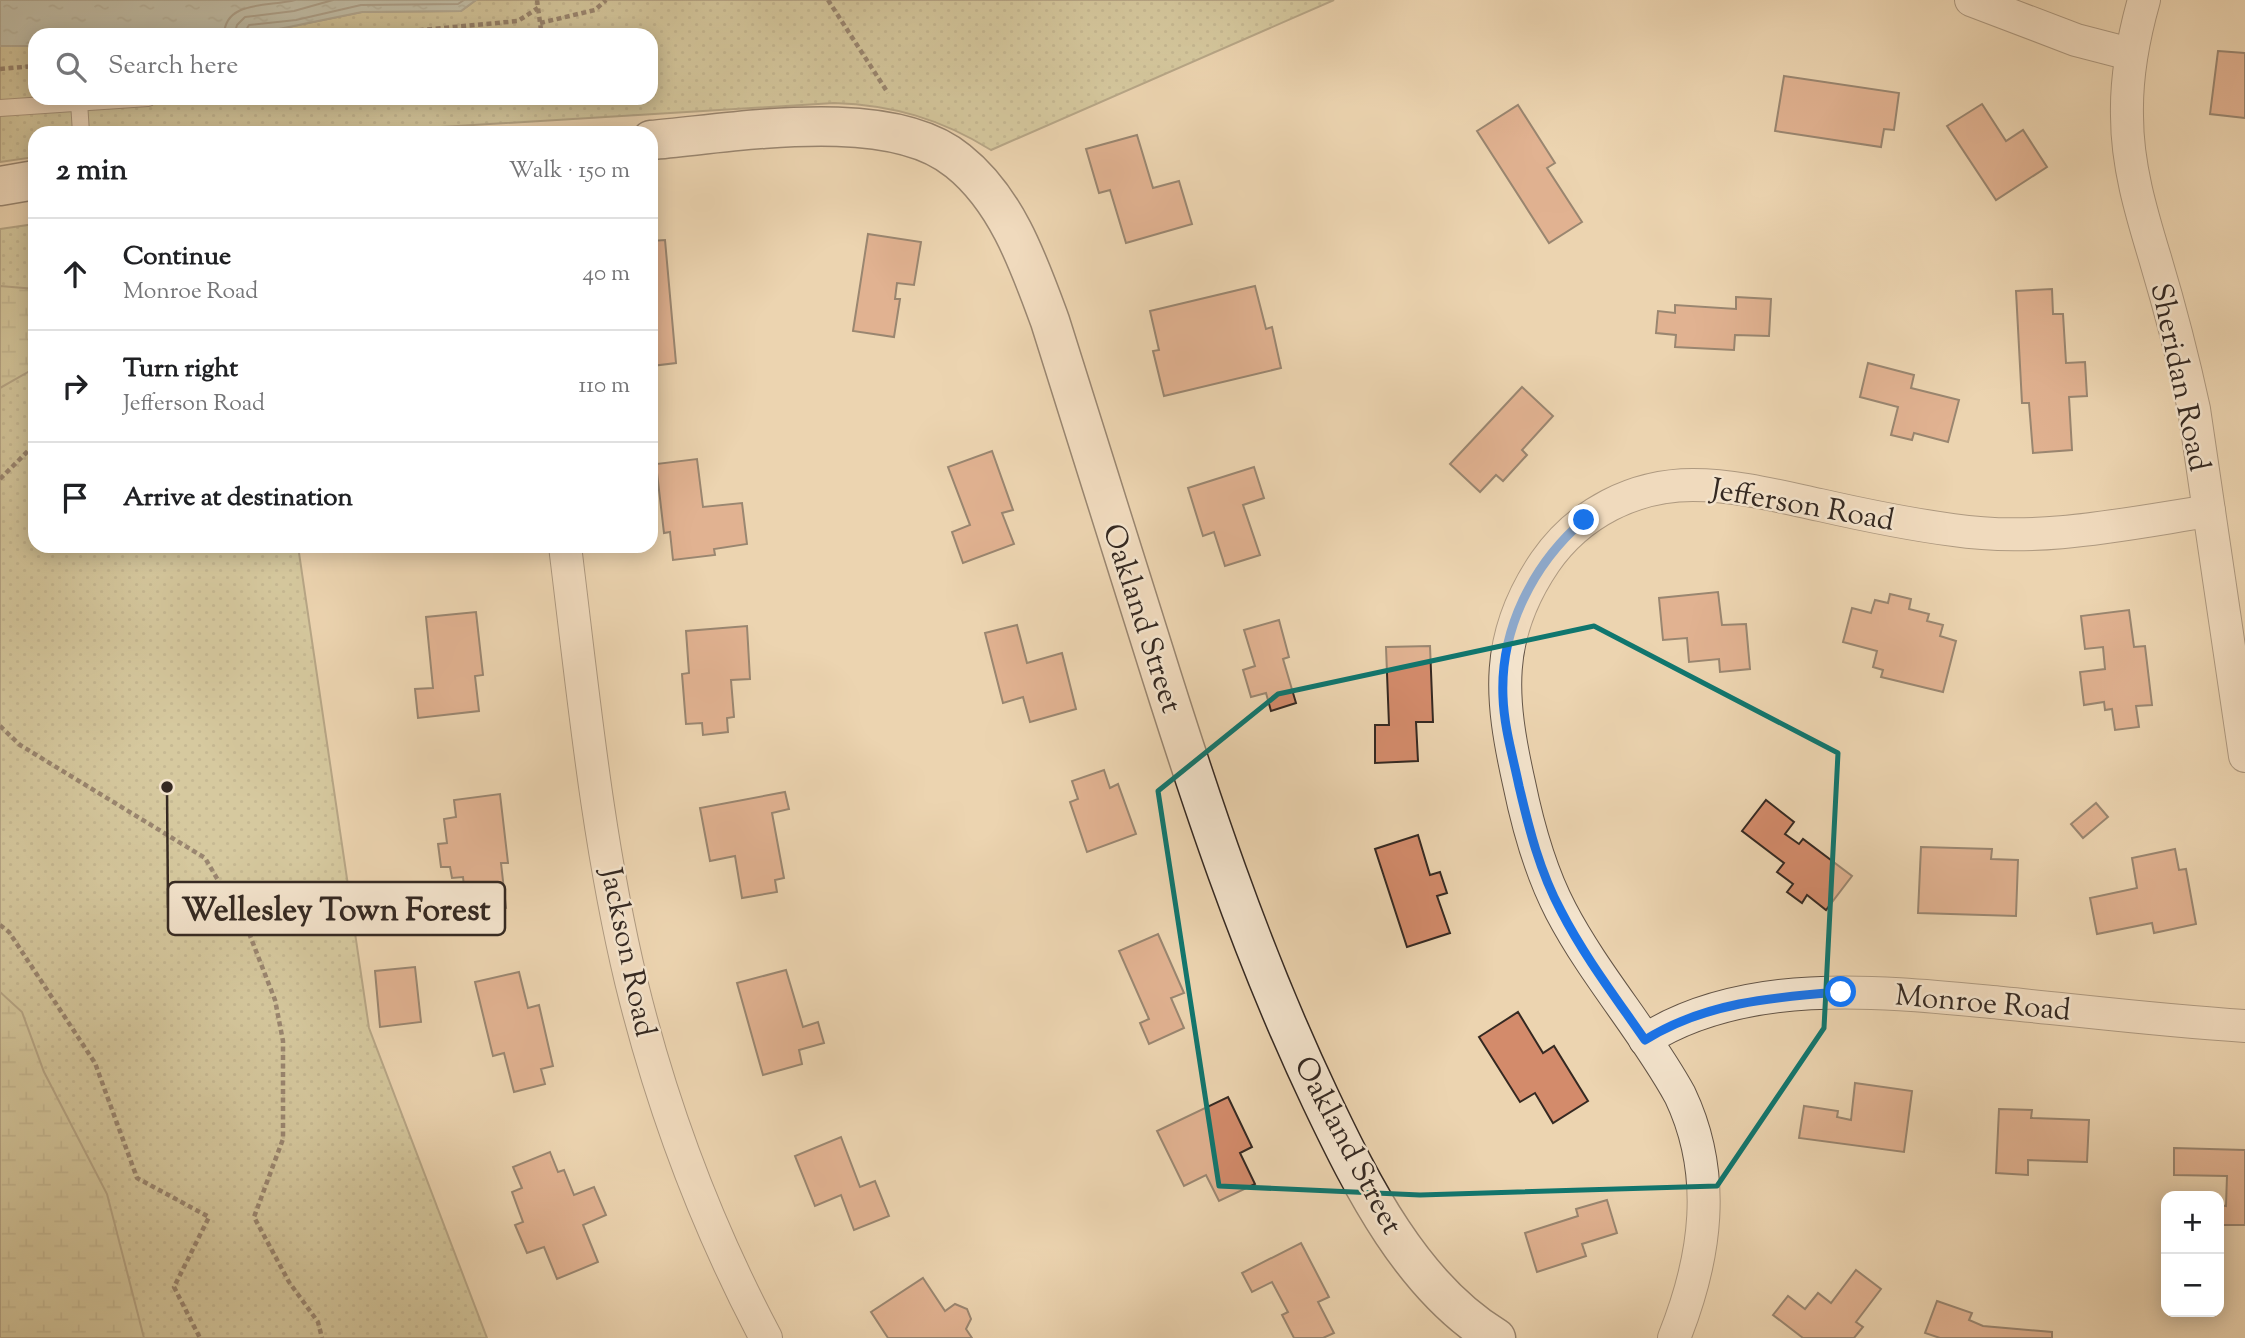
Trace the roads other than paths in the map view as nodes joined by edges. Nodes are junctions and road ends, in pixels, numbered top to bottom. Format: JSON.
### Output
{"nodes":[{"id":1,"x":1971,"y":0,"type":"edge"},
{"id":2,"x":2144,"y":0,"type":"edge"},
{"id":3,"x":2130,"y":54,"type":"junction"},
{"id":4,"x":40,"y":105,"type":"edge"},
{"id":5,"x":79,"y":105,"type":"edge"},
{"id":6,"x":0,"y":108,"type":"edge"},
{"id":7,"x":80,"y":126,"type":"edge"},
{"id":8,"x":658,"y":139,"type":"edge"},
{"id":9,"x":28,"y":181,"type":"edge"},
{"id":10,"x":0,"y":186,"type":"edge"},
{"id":11,"x":2209,"y":511,"type":"junction"},
{"id":12,"x":566,"y":553,"type":"edge"},
{"id":13,"x":2245,"y":756,"type":"edge"},
{"id":14,"x":2245,"y":1026,"type":"edge"},
{"id":15,"x":1645,"y":1040,"type":"junction"},
{"id":16,"x":766,"y":1338,"type":"edge"},
{"id":17,"x":1496,"y":1338,"type":"edge"},
{"id":18,"x":1674,"y":1338,"type":"edge"}],
"edges":[{"from":1,"to":3,"type":"street"},
{"from":2,"to":3,"type":"street","name":"Sheridan Road"},
{"from":3,"to":11,"type":"street","name":"Sheridan Road"},
{"from":4,"to":6,"type":"lane"},
{"from":5,"to":7,"type":"lane"},
{"from":8,"to":17,"type":"street","name":"Oakland Street"},
{"from":9,"to":10,"type":"street"},
{"from":11,"to":13,"type":"street","name":"Sheridan Road"},
{"from":11,"to":15,"type":"street","name":"Jefferson Road"},
{"from":12,"to":16,"type":"street","name":"Jackson Road"},
{"from":14,"to":15,"type":"street","name":"Monroe Road"},
{"from":15,"to":18,"type":"street","name":"Jefferson Road"}]}
